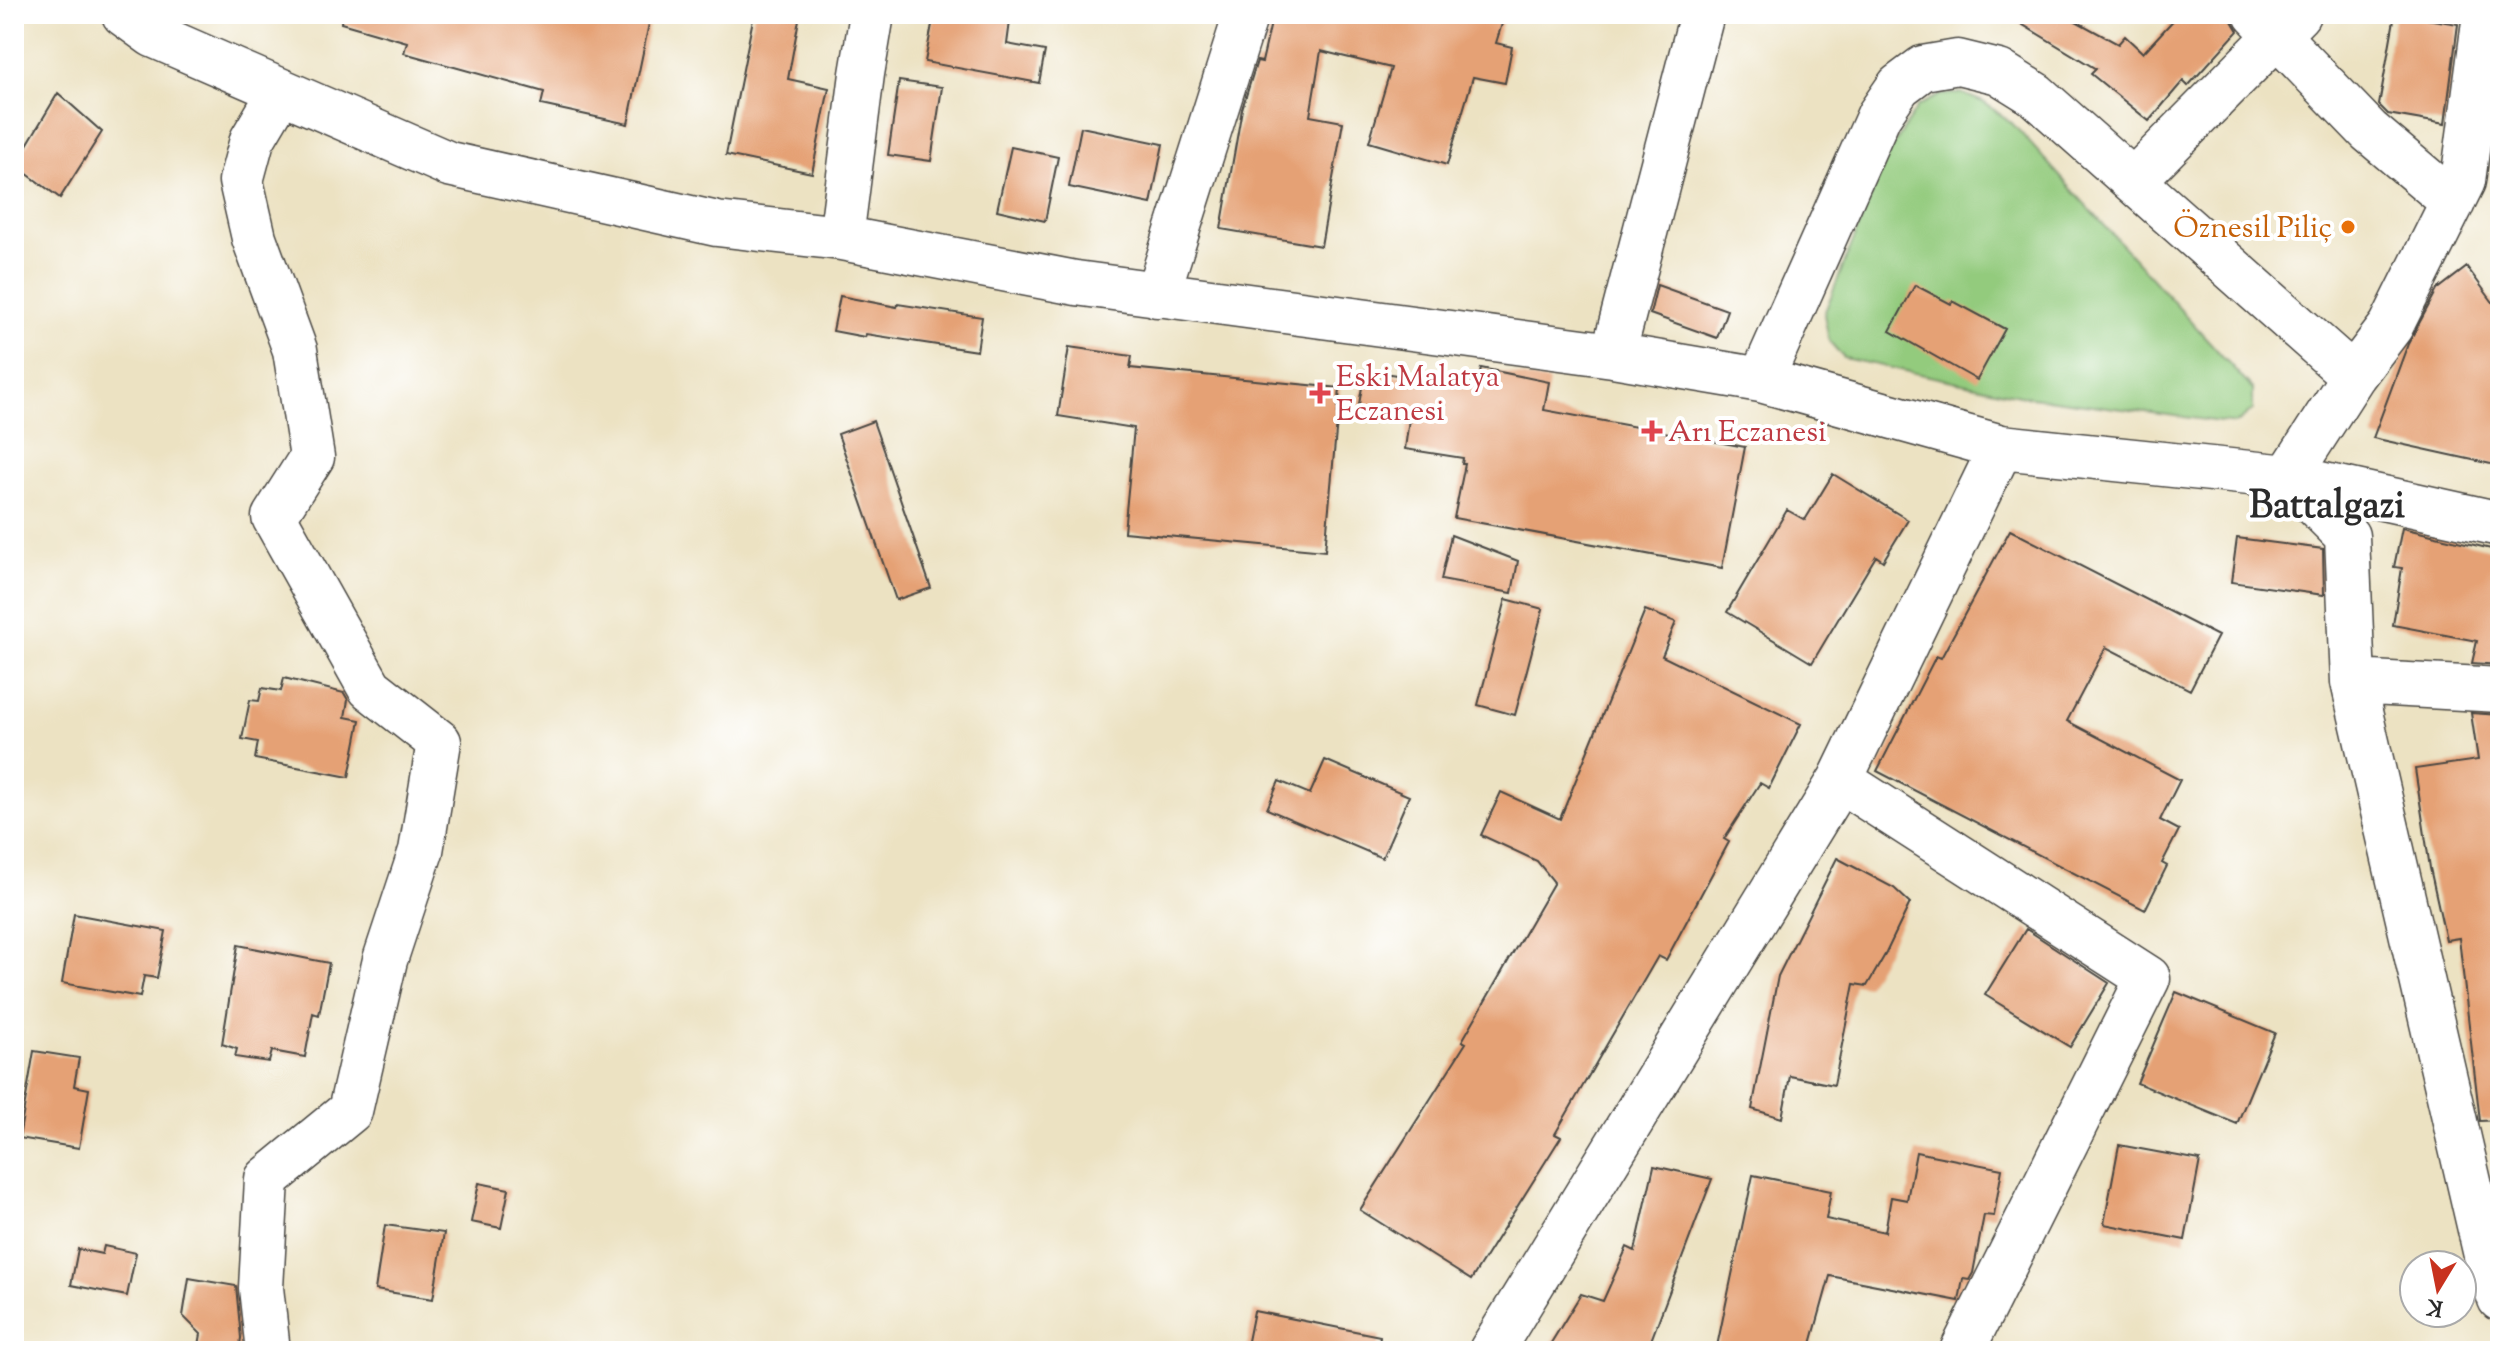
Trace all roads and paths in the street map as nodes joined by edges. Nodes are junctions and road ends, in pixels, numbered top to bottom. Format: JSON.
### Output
{"nodes":[{"id":1,"x":124,"y":14,"type":"edge"},
{"id":2,"x":872,"y":14,"type":"edge"},
{"id":3,"x":1246,"y":14,"type":"edge"},
{"id":4,"x":1702,"y":14,"type":"edge"},
{"id":5,"x":2485,"y":14,"type":"edge"},
{"id":6,"x":2277,"y":21,"type":"edge"},
{"id":7,"x":281,"y":91,"type":"junction"},
{"id":8,"x":2133,"y":181,"type":"junction"},
{"id":9,"x":2453,"y":202,"type":"junction"},
{"id":10,"x":841,"y":238,"type":"junction"},
{"id":11,"x":1157,"y":295,"type":"junction"},
{"id":12,"x":1613,"y":355,"type":"junction"},
{"id":13,"x":2353,"y":376,"type":"junction"},
{"id":14,"x":1761,"y":380,"type":"junction"},
{"id":15,"x":2001,"y":447,"type":"junction"},
{"id":16,"x":2288,"y":477,"type":"junction"},
{"id":17,"x":2500,"y":524,"type":"edge"},
{"id":18,"x":2353,"y":682,"type":"junction"},
{"id":19,"x":2500,"y":690,"type":"edge"},
{"id":20,"x":1840,"y":780,"type":"junction"},
{"id":21,"x":2496,"y":1276,"type":"edge"},
{"id":22,"x":268,"y":1351,"type":"edge"},
{"id":23,"x":1491,"y":1351,"type":"edge"},
{"id":24,"x":1962,"y":1351,"type":"edge"}],
"edges":[{"from":1,"to":7,"type":"street"},
{"from":2,"to":10,"type":"street"},
{"from":3,"to":11,"type":"street"},
{"from":4,"to":12,"type":"street"},
{"from":5,"to":9,"type":"street"},
{"from":6,"to":8,"type":"street"},
{"from":6,"to":9,"type":"street"},
{"from":7,"to":10,"type":"street"},
{"from":7,"to":22,"type":"street"},
{"from":8,"to":13,"type":"street"},
{"from":8,"to":14,"type":"street"},
{"from":9,"to":13,"type":"street"},
{"from":10,"to":11,"type":"street"},
{"from":11,"to":12,"type":"street"},
{"from":12,"to":14,"type":"street"},
{"from":13,"to":16,"type":"street"},
{"from":14,"to":15,"type":"street"},
{"from":15,"to":16,"type":"street"},
{"from":15,"to":20,"type":"street"},
{"from":16,"to":17,"type":"street"},
{"from":16,"to":18,"type":"street"},
{"from":18,"to":19,"type":"street"},
{"from":18,"to":21,"type":"street"},
{"from":20,"to":23,"type":"street"},
{"from":20,"to":24,"type":"street"}]}
